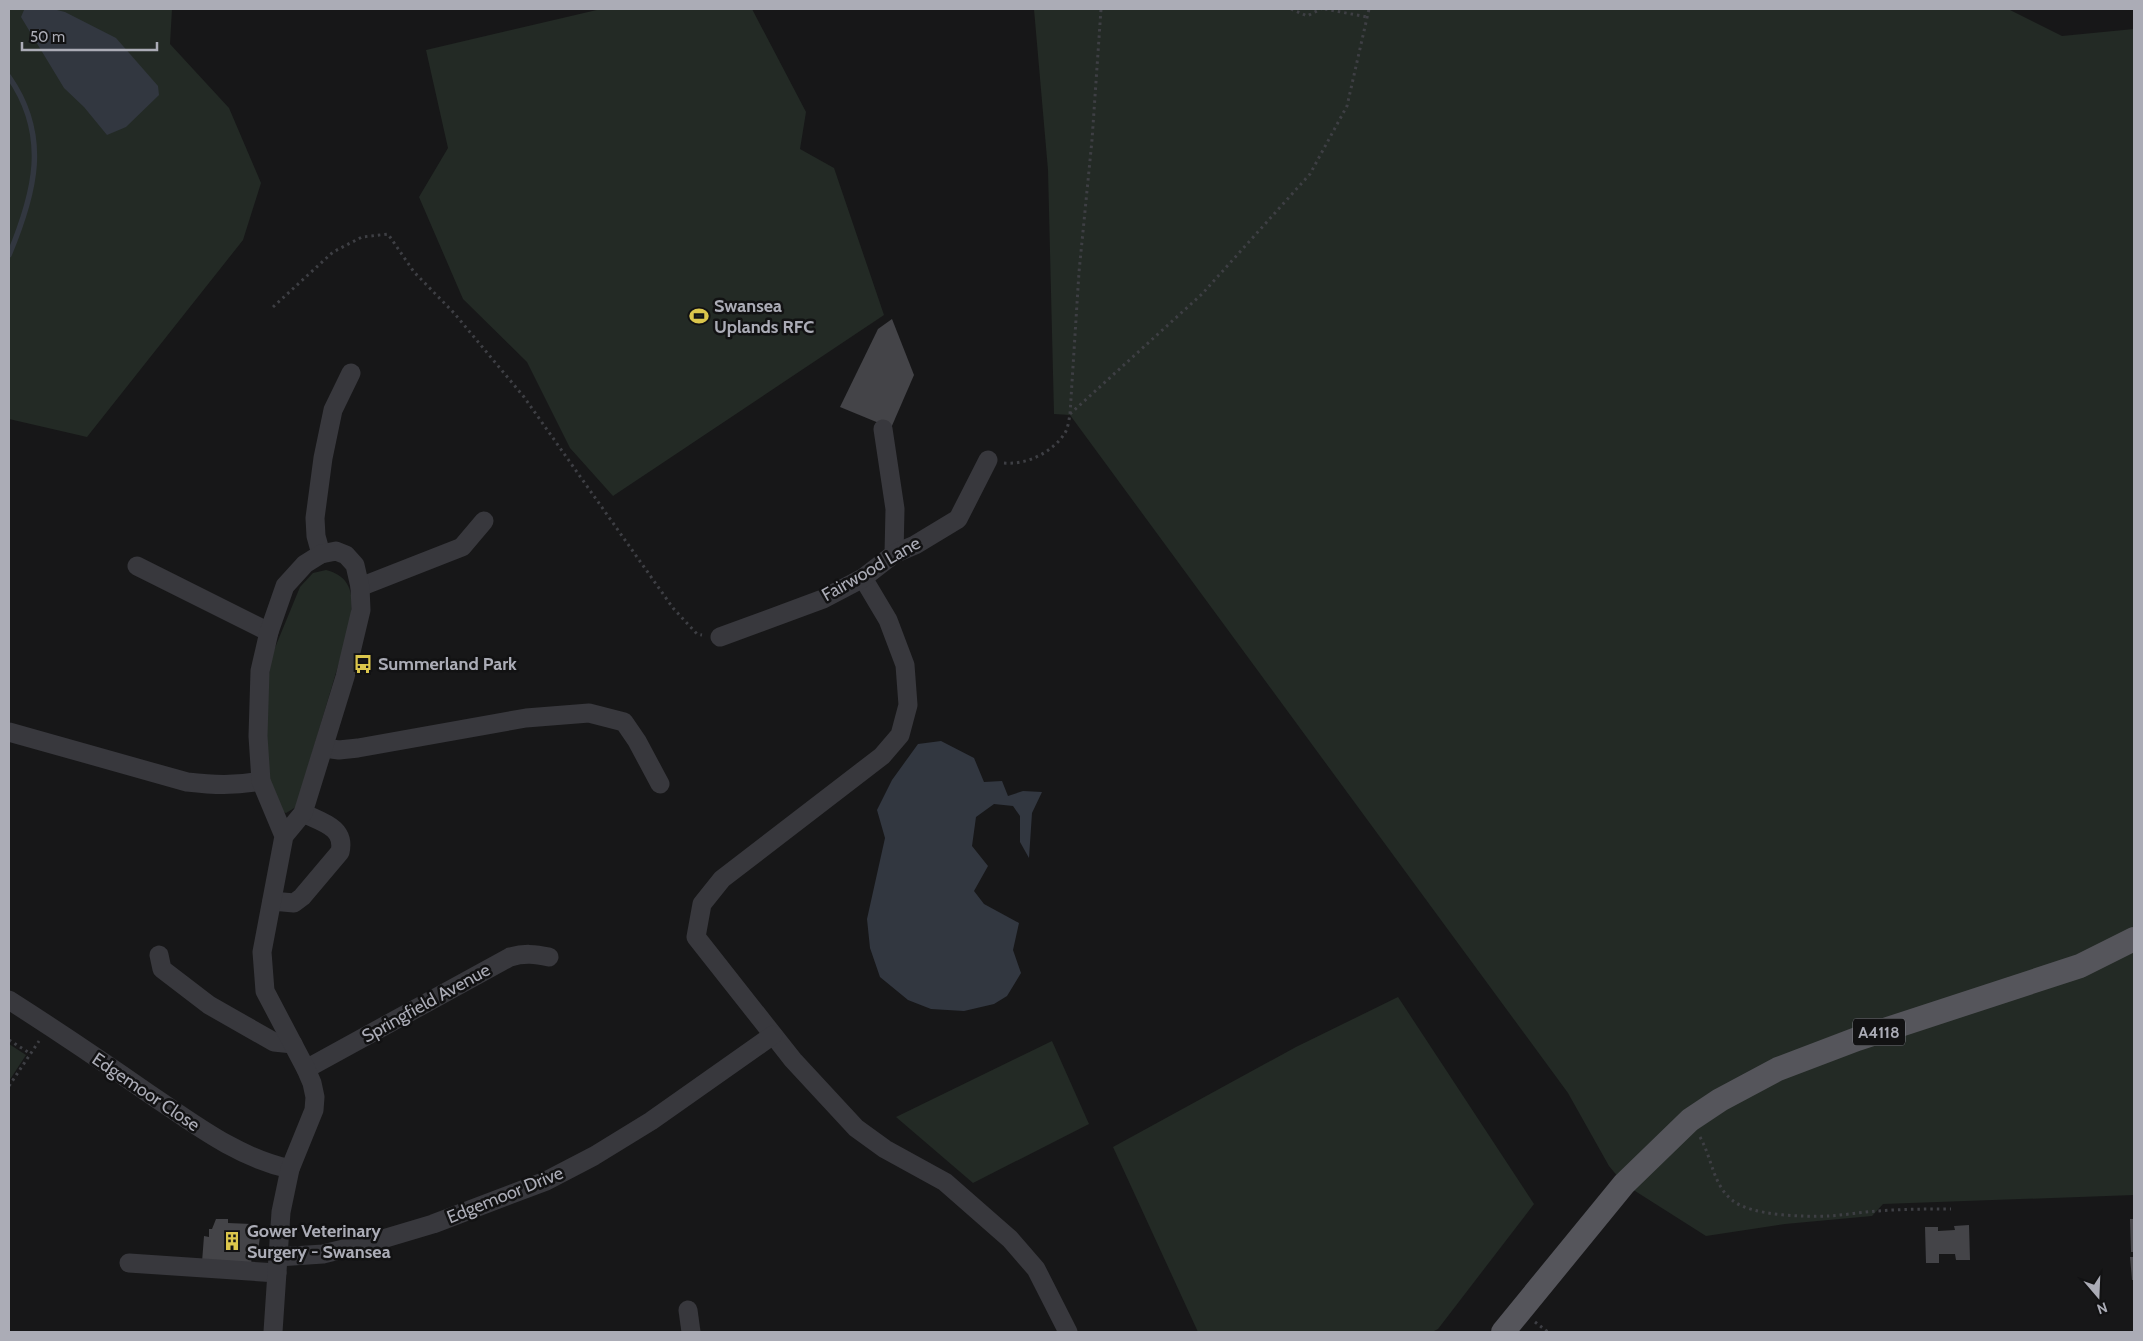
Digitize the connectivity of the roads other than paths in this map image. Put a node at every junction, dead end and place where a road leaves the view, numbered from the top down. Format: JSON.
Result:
{"nodes":[{"id":1,"x":351,"y":373,"type":"dead end"},
{"id":2,"x":883,"y":429,"type":"dead end"},
{"id":3,"x":988,"y":460,"type":"road end"},
{"id":4,"x":484,"y":521,"type":"dead end"},
{"id":5,"x":321,"y":554,"type":"junction"},
{"id":6,"x":894,"y":554,"type":"junction"},
{"id":7,"x":137,"y":566,"type":"dead end"},
{"id":8,"x":863,"y":578,"type":"junction"},
{"id":9,"x":360,"y":587,"type":"junction"},
{"id":10,"x":269,"y":632,"type":"junction"},
{"id":11,"x":720,"y":637,"type":"road end"},
{"id":12,"x":9,"y":732,"type":"edge"},
{"id":13,"x":324,"y":748,"type":"junction"},
{"id":14,"x":261,"y":781,"type":"junction"},
{"id":15,"x":660,"y":784,"type":"dead end"},
{"id":16,"x":303,"y":812,"type":"junction"},
{"id":17,"x":284,"y":836,"type":"junction"},
{"id":18,"x":272,"y":901,"type":"junction"},
{"id":19,"x":2134,"y":940,"type":"edge"},
{"id":20,"x":159,"y":955,"type":"dead end"},
{"id":21,"x":549,"y":958,"type":"dead end"},
{"id":22,"x":9,"y":1000,"type":"edge"},
{"id":23,"x":773,"y":1035,"type":"junction"},
{"id":24,"x":293,"y":1044,"type":"junction"},
{"id":25,"x":306,"y":1068,"type":"junction"},
{"id":26,"x":290,"y":1169,"type":"junction"},
{"id":27,"x":130,"y":1263,"type":"dead end"},
{"id":28,"x":277,"y":1265,"type":"junction"},
{"id":29,"x":688,"y":1310,"type":"dead end"},
{"id":30,"x":273,"y":1332,"type":"edge"},
{"id":31,"x":692,"y":1332,"type":"edge"},
{"id":32,"x":1068,"y":1332,"type":"edge"},
{"id":33,"x":1503,"y":1332,"type":"edge"}],
"edges":[{"from":1,"to":5,"type":"street"},
{"from":2,"to":6,"type":"street"},
{"from":3,"to":6,"type":"street","name":"Fairwood Lane"},
{"from":4,"to":9,"type":"street"},
{"from":5,"to":9,"type":"street"},
{"from":5,"to":10,"type":"street"},
{"from":6,"to":8,"type":"street","name":"Fairwood Lane"},
{"from":7,"to":10,"type":"street"},
{"from":8,"to":11,"type":"street","name":"Fairwood Lane"},
{"from":8,"to":23,"type":"street"},
{"from":9,"to":13,"type":"street"},
{"from":10,"to":14,"type":"street"},
{"from":12,"to":14,"type":"street"},
{"from":13,"to":15,"type":"street"},
{"from":13,"to":16,"type":"street"},
{"from":14,"to":17,"type":"street"},
{"from":16,"to":17,"type":"street"},
{"from":16,"to":18,"type":"street"},
{"from":17,"to":18,"type":"street"},
{"from":18,"to":24,"type":"street"},
{"from":19,"to":33,"type":"main road","number":"A4118"},
{"from":20,"to":24,"type":"street"},
{"from":21,"to":25,"type":"street","name":"Springfield Avenue"},
{"from":22,"to":26,"type":"street","name":"Edgemoor Close"},
{"from":23,"to":28,"type":"street","name":"Edgemoor Drive"},
{"from":23,"to":32,"type":"street"},
{"from":24,"to":25,"type":"street"},
{"from":25,"to":26,"type":"street"},
{"from":26,"to":28,"type":"street"},
{"from":27,"to":28,"type":"street","name":"Edgemoor Drive"},
{"from":28,"to":30,"type":"street"},
{"from":29,"to":31,"type":"street"}]}
